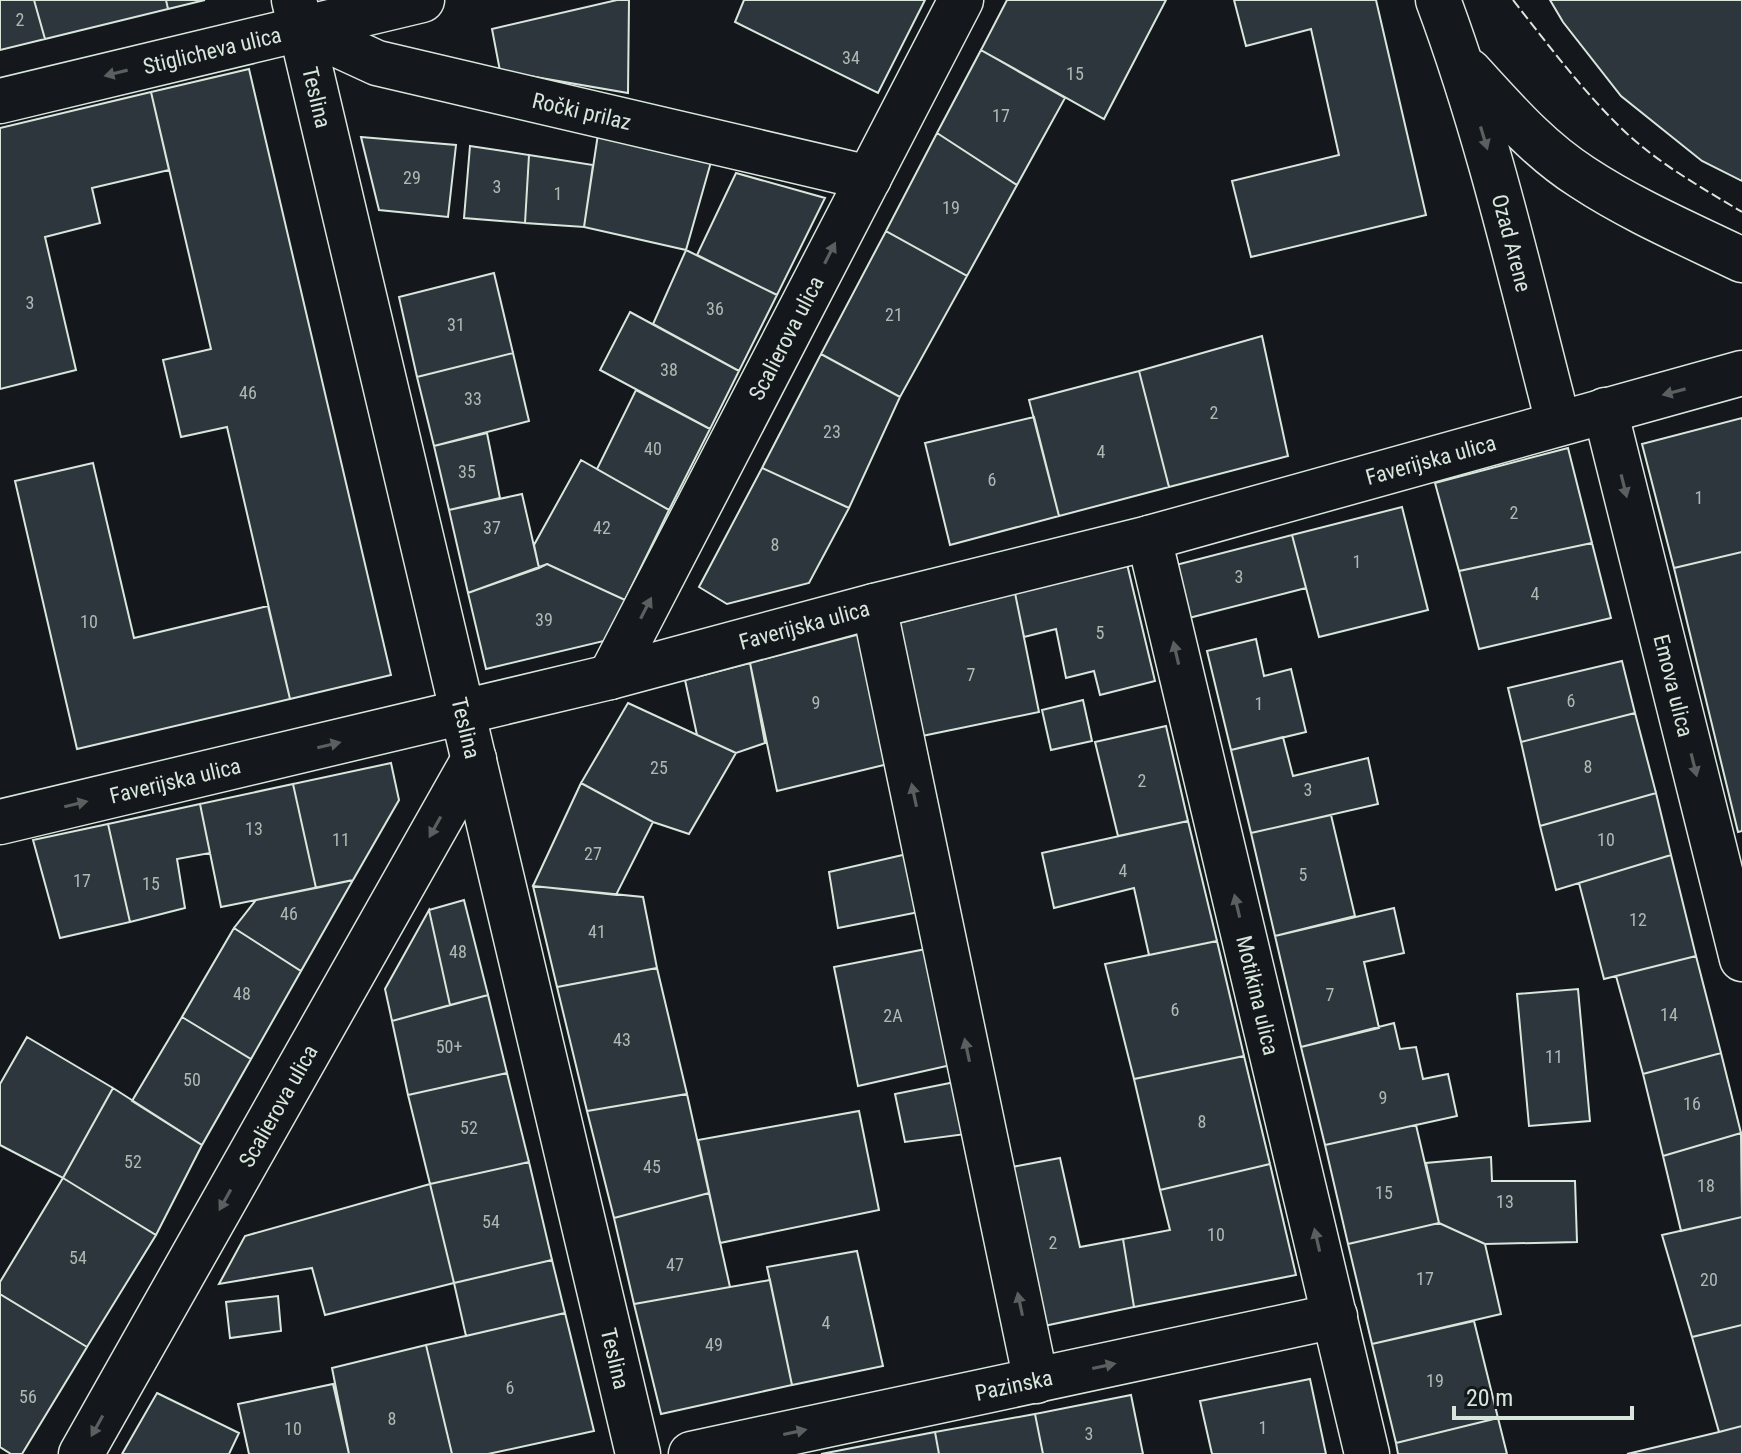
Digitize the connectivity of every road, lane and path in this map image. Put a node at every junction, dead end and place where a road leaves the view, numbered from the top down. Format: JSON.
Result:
{"nodes":[{"id":1,"x":422,"y":0,"type":"edge"},
{"id":2,"x":961,"y":0,"type":"edge"},
{"id":3,"x":1438,"y":0,"type":"edge"},
{"id":4,"x":297,"y":14,"type":"edge"},
{"id":5,"x":1461,"y":64,"type":"junction"},
{"id":6,"x":0,"y":101,"type":"edge"},
{"id":7,"x":869,"y":178,"type":"junction"},
{"id":8,"x":1742,"y":260,"type":"edge"},
{"id":9,"x":1742,"y":373,"type":"edge"},
{"id":10,"x":1605,"y":410,"type":"junction"},
{"id":11,"x":1558,"y":422,"type":"junction"},
{"id":12,"x":1149,"y":538,"type":"junction"},
{"id":13,"x":874,"y":606,"type":"junction"},
{"id":14,"x":610,"y":677,"type":"junction"},
{"id":15,"x":463,"y":714,"type":"junction"},
{"id":16,"x":474,"y":759,"type":"junction"},
{"id":17,"x":0,"y":822,"type":"edge"},
{"id":18,"x":1742,"y":959,"type":"edge"},
{"id":19,"x":1335,"y":1316,"type":"junction"},
{"id":20,"x":1036,"y":1381,"type":"junction"},
{"id":21,"x":81,"y":1454,"type":"edge"},
{"id":22,"x":638,"y":1454,"type":"edge"},
{"id":23,"x":691,"y":1454,"type":"edge"},
{"id":24,"x":1367,"y":1454,"type":"edge"}],
"edges":[{"from":1,"to":4,"type":"street","name":"Stiglicheva ulica"},
{"from":2,"to":7,"type":"street","name":"Scalierova ulica"},
{"from":3,"to":5,"type":"street","name":"Ozad Arene"},
{"from":4,"to":6,"type":"street","name":"Stiglicheva ulica","one_way":true},
{"from":4,"to":7,"type":"street","name":"Ročki prilaz"},
{"from":4,"to":15,"type":"street","name":"Teslina"},
{"from":5,"to":8,"type":"street","name":"Ozad Arene"},
{"from":5,"to":11,"type":"street","name":"Ozad Arene","one_way":true},
{"from":14,"to":7,"type":"street","name":"Scalierova ulica","one_way":true},
{"from":9,"to":10,"type":"street","one_way":true},
{"from":10,"to":11,"type":"street","name":"Faverijska ulica"},
{"from":10,"to":18,"type":"street","name":"Emova ulica","one_way":true},
{"from":11,"to":12,"type":"street","name":"Faverijska ulica"},
{"from":12,"to":13,"type":"street","name":"Faverijska ulica"},
{"from":19,"to":12,"type":"street","name":"Motikina ulica","one_way":true},
{"from":13,"to":14,"type":"street","name":"Faverijska ulica"},
{"from":20,"to":13,"type":"street","one_way":true},
{"from":14,"to":15,"type":"street","name":"Faverijska ulica"},
{"from":15,"to":16,"type":"street","name":"Teslina"},
{"from":17,"to":15,"type":"street","name":"Faverijska ulica","one_way":true},
{"from":16,"to":21,"type":"street","name":"Scalierova ulica","one_way":true},
{"from":16,"to":22,"type":"street","name":"Teslina"},
{"from":20,"to":19,"type":"street","name":"Pazinska","one_way":true},
{"from":19,"to":24,"type":"street","name":"Motikina ulica"},
{"from":23,"to":20,"type":"street","name":"Pazinska","one_way":true}]}
